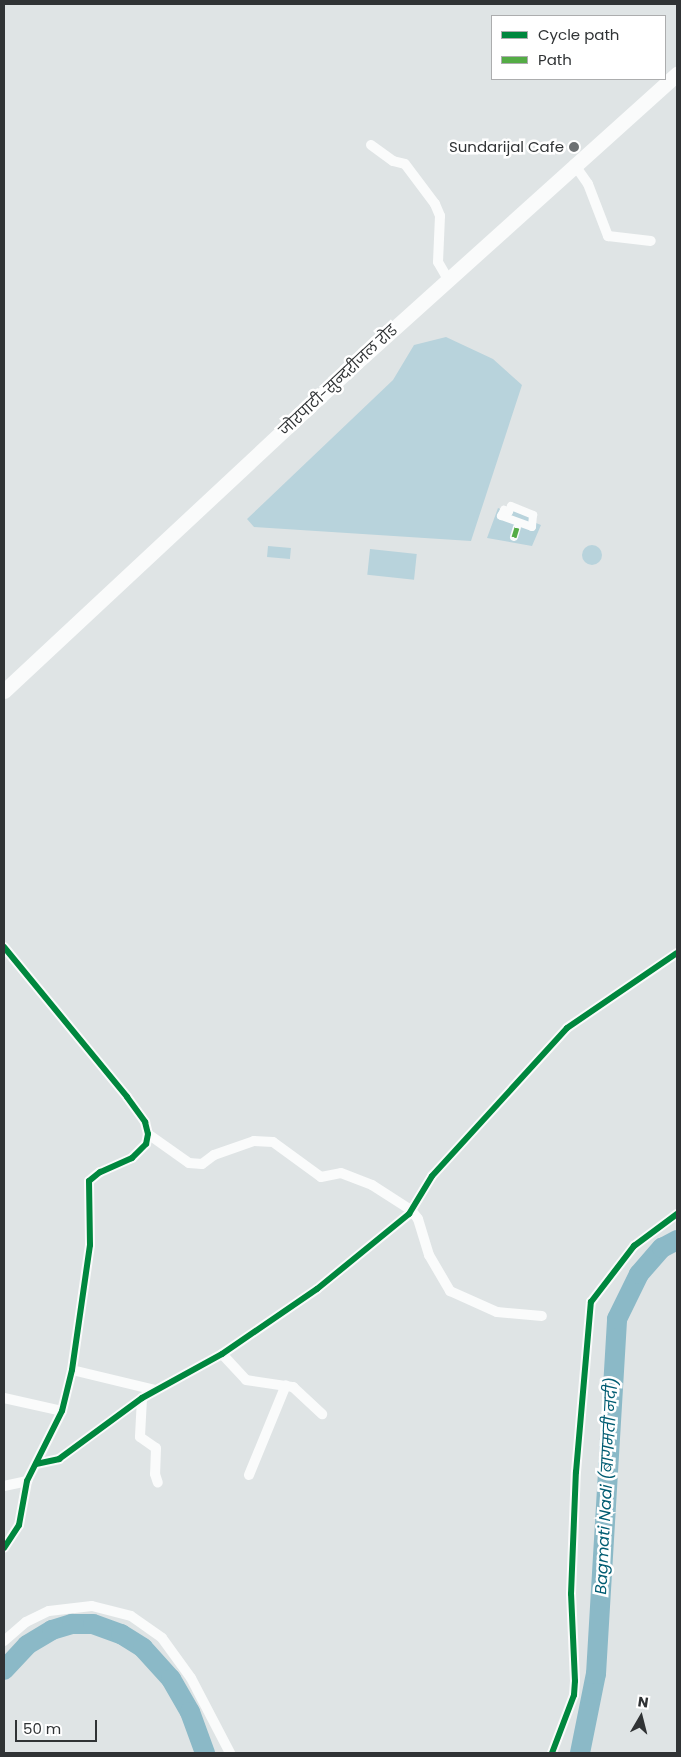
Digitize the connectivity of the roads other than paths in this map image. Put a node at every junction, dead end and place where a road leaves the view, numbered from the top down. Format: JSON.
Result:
{"nodes":[{"id":1,"x":677,"y":74,"type":"edge"},
{"id":2,"x":371,"y":145,"type":"dead end"},
{"id":3,"x":574,"y":164,"type":"junction"},
{"id":4,"x":651,"y":241,"type":"dead end"},
{"id":5,"x":448,"y":279,"type":"junction"},
{"id":6,"x":517,"y":527,"type":"dead end"},
{"id":7,"x":514,"y":537,"type":"dead end"},
{"id":8,"x":4,"y":691,"type":"edge"},
{"id":9,"x":4,"y":947,"type":"edge"},
{"id":10,"x":677,"y":953,"type":"edge"},
{"id":11,"x":148,"y":1134,"type":"junction"},
{"id":12,"x":411,"y":1210,"type":"junction"},
{"id":13,"x":677,"y":1214,"type":"edge"},
{"id":14,"x":542,"y":1316,"type":"dead end"},
{"id":15,"x":222,"y":1354,"type":"junction"},
{"id":16,"x":72,"y":1370,"type":"junction"},
{"id":17,"x":286,"y":1385,"type":"junction"},
{"id":18,"x":155,"y":1390,"type":"junction"},
{"id":19,"x":4,"y":1398,"type":"edge"},
{"id":20,"x":142,"y":1398,"type":"junction"},
{"id":21,"x":62,"y":1411,"type":"junction"},
{"id":22,"x":322,"y":1414,"type":"dead end"},
{"id":23,"x":36,"y":1464,"type":"junction"},
{"id":24,"x":249,"y":1476,"type":"dead end"},
{"id":25,"x":27,"y":1481,"type":"junction"},
{"id":26,"x":158,"y":1483,"type":"dead end"},
{"id":27,"x":4,"y":1486,"type":"edge"},
{"id":28,"x":4,"y":1548,"type":"edge"},
{"id":29,"x":4,"y":1641,"type":"edge"},
{"id":30,"x":230,"y":1753,"type":"edge"},
{"id":31,"x":552,"y":1753,"type":"edge"}],
"edges":[{"from":1,"to":3,"type":"main road","name":"जोरपाटी-सुन्दरीजल रोड"},
{"from":2,"to":5,"type":"street"},
{"from":3,"to":4,"type":"street"},
{"from":3,"to":5,"type":"main road","name":"जोरपाटी-सुन्दरीजल रोड"},
{"from":5,"to":8,"type":"main road","name":"जोरपाटी-सुन्दरीजल रोड"},
{"from":6,"to":7,"type":"street"},
{"from":9,"to":11,"type":"street"},
{"from":10,"to":12,"type":"street"},
{"from":11,"to":12,"type":"street"},
{"from":11,"to":16,"type":"street"},
{"from":12,"to":14,"type":"street"},
{"from":12,"to":15,"type":"street"},
{"from":13,"to":31,"type":"street"},
{"from":15,"to":17,"type":"street"},
{"from":15,"to":18,"type":"street"},
{"from":16,"to":18,"type":"street"},
{"from":16,"to":21,"type":"street"},
{"from":17,"to":22,"type":"street"},
{"from":17,"to":24,"type":"street"},
{"from":18,"to":20,"type":"street"},
{"from":19,"to":21,"type":"street"},
{"from":20,"to":23,"type":"street"},
{"from":20,"to":26,"type":"street"},
{"from":21,"to":23,"type":"street"},
{"from":23,"to":25,"type":"street"},
{"from":25,"to":27,"type":"street"},
{"from":25,"to":28,"type":"street"},
{"from":29,"to":30,"type":"street"}]}
